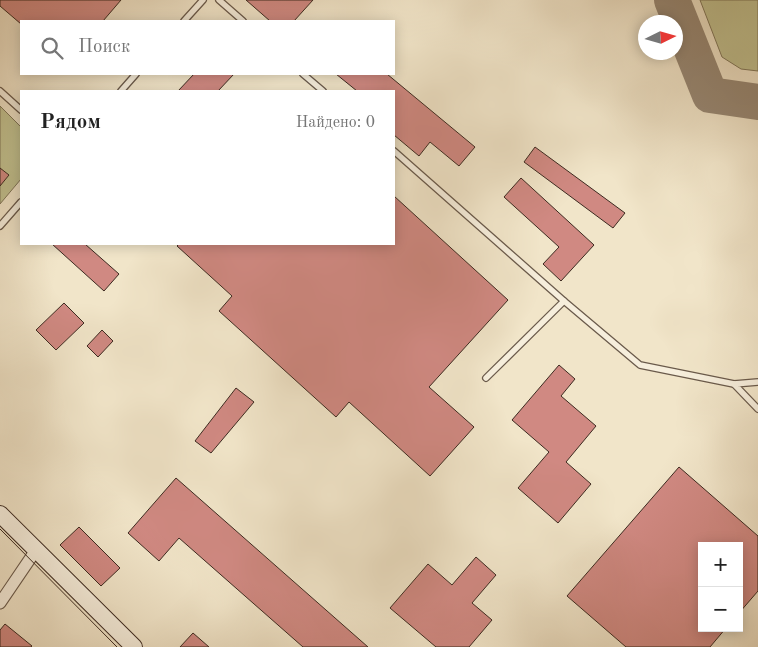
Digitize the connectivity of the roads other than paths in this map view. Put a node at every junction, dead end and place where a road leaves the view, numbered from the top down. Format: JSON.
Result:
{"nodes":[{"id":1,"x":203,"y":0,"type":"edge"},
{"id":2,"x":218,"y":0,"type":"edge"},
{"id":3,"x":185,"y":20,"type":"edge"},
{"id":4,"x":242,"y":20,"type":"edge"},
{"id":5,"x":135,"y":75,"type":"edge"},
{"id":6,"x":304,"y":75,"type":"edge"},
{"id":7,"x":122,"y":90,"type":"edge"},
{"id":8,"x":322,"y":90,"type":"edge"},
{"id":9,"x":0,"y":91,"type":"edge"},
{"id":10,"x":20,"y":109,"type":"edge"},
{"id":11,"x":395,"y":152,"type":"edge"},
{"id":12,"x":20,"y":203,"type":"edge"},
{"id":13,"x":0,"y":226,"type":"edge"},
{"id":14,"x":564,"y":301,"type":"junction"},
{"id":15,"x":486,"y":378,"type":"dead end"},
{"id":16,"x":758,"y":382,"type":"edge"},
{"id":17,"x":734,"y":384,"type":"junction"},
{"id":18,"x":758,"y":409,"type":"edge"},
{"id":19,"x":0,"y":514,"type":"edge"},
{"id":20,"x":36,"y":550,"type":"junction"},
{"id":21,"x":0,"y":603,"type":"edge"},
{"id":22,"x":134,"y":647,"type":"edge"}],
"edges":[{"from":1,"to":3,"type":"lane"},
{"from":2,"to":4,"type":"lane"},
{"from":5,"to":7,"type":"lane"},
{"from":6,"to":8,"type":"lane"},
{"from":9,"to":10,"type":"lane"},
{"from":11,"to":14,"type":"lane"},
{"from":12,"to":13,"type":"lane"},
{"from":14,"to":15,"type":"lane"},
{"from":14,"to":17,"type":"lane"},
{"from":16,"to":17,"type":"lane"},
{"from":17,"to":18,"type":"lane"},
{"from":19,"to":20,"type":"main road"},
{"from":20,"to":21,"type":"street"},
{"from":20,"to":22,"type":"main road"}]}
